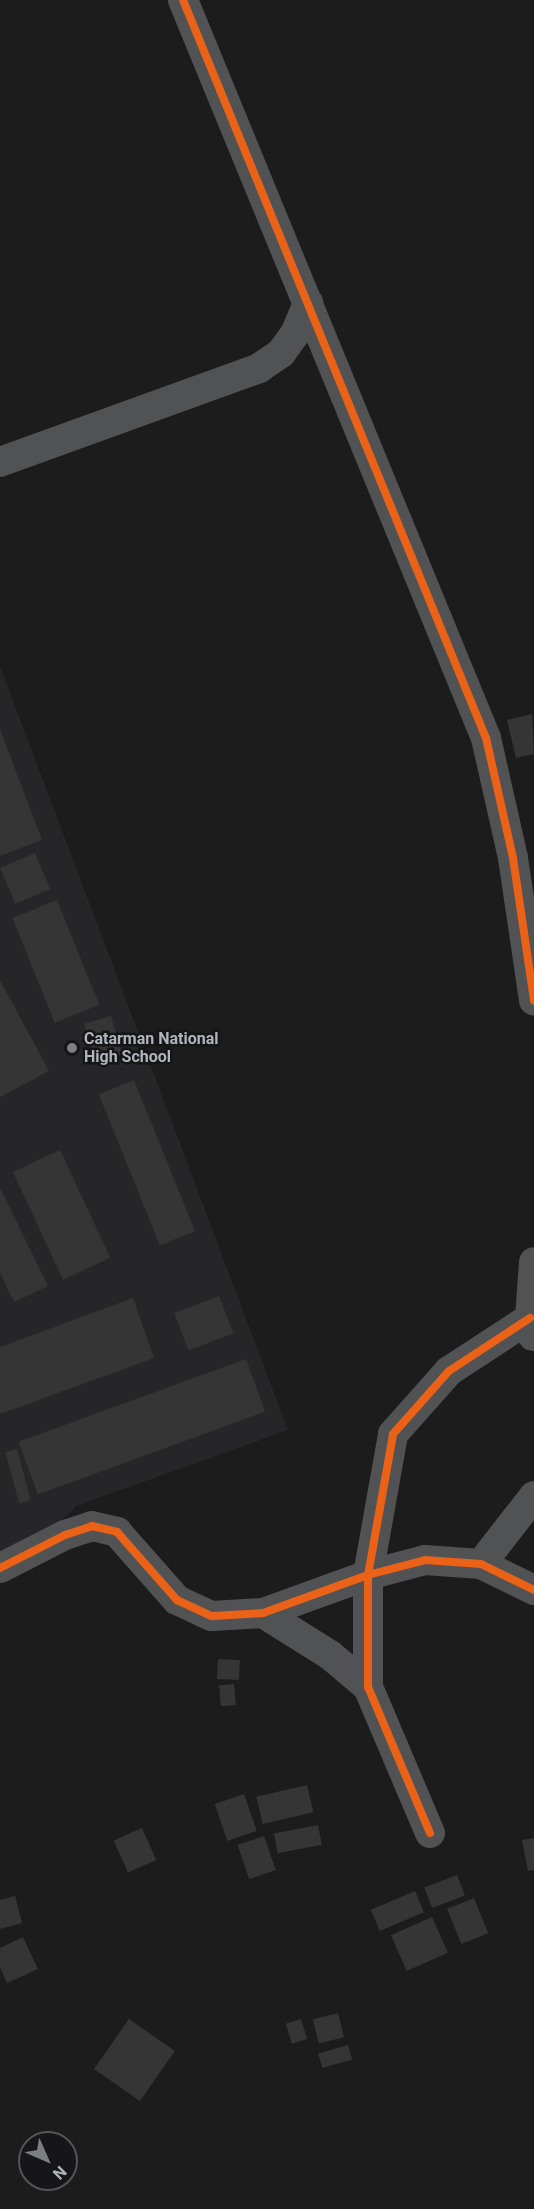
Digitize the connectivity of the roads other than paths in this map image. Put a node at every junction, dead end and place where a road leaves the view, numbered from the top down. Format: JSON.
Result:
{"nodes":[{"id":1,"x":183,"y":0,"type":"edge"},
{"id":2,"x":308,"y":303,"type":"junction"},
{"id":3,"x":0,"y":462,"type":"edge"},
{"id":4,"x":534,"y":1000,"type":"edge"},
{"id":5,"x":534,"y":1262,"type":"edge"},
{"id":6,"x":532,"y":1328,"type":"edge"},
{"id":7,"x":534,"y":1496,"type":"edge"},
{"id":8,"x":481,"y":1564,"type":"junction"},
{"id":9,"x":0,"y":1568,"type":"edge"},
{"id":10,"x":368,"y":1575,"type":"junction"},
{"id":11,"x":534,"y":1590,"type":"edge"},
{"id":12,"x":263,"y":1613,"type":"junction"},
{"id":13,"x":368,"y":1687,"type":"junction"},
{"id":14,"x":430,"y":1833,"type":"dead end"}],
"edges":[{"from":1,"to":2,"type":"street"},
{"from":2,"to":3,"type":"street"},
{"from":2,"to":4,"type":"street"},
{"from":5,"to":6,"type":"street"},
{"from":6,"to":10,"type":"street"},
{"from":7,"to":8,"type":"street"},
{"from":8,"to":10,"type":"street"},
{"from":8,"to":11,"type":"street"},
{"from":9,"to":12,"type":"street"},
{"from":10,"to":12,"type":"street"},
{"from":10,"to":13,"type":"street"},
{"from":12,"to":13,"type":"street"},
{"from":13,"to":14,"type":"street"}]}
